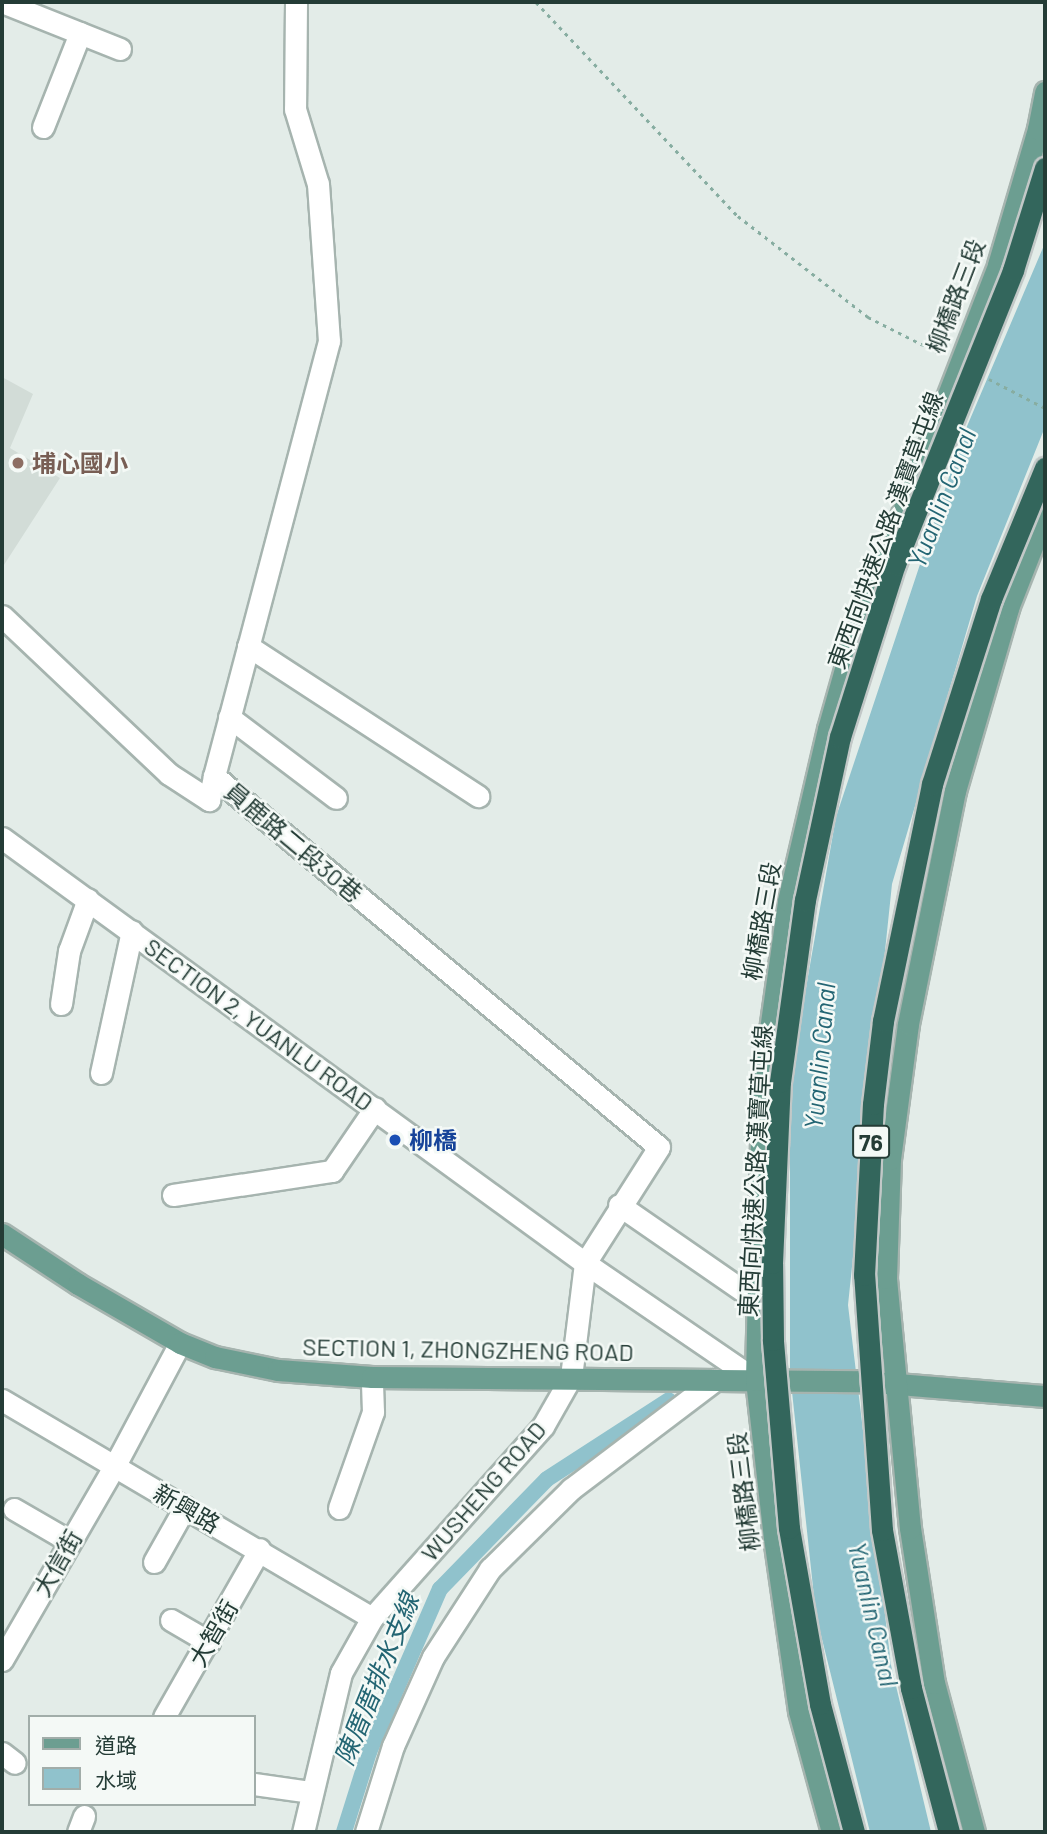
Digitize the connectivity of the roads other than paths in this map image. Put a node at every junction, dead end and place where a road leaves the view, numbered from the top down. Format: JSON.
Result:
{"nodes":[{"id":1,"x":2,"y":2,"type":"edge"},
{"id":2,"x":296,"y":2,"type":"edge"},
{"id":3,"x":80,"y":33,"type":"junction"},
{"id":4,"x":120,"y":49,"type":"dead end"},
{"id":5,"x":1045,"y":92,"type":"edge"},
{"id":6,"x":43,"y":127,"type":"dead end"},
{"id":7,"x":1045,"y":168,"type":"edge"},
{"id":8,"x":1045,"y":468,"type":"edge"},
{"id":9,"x":1045,"y":514,"type":"edge"},
{"id":10,"x":2,"y":616,"type":"edge"},
{"id":11,"x":248,"y":646,"type":"junction"},
{"id":12,"x":229,"y":717,"type":"junction"},
{"id":13,"x":214,"y":776,"type":"junction"},
{"id":14,"x":478,"y":796,"type":"dead end"},
{"id":15,"x":337,"y":798,"type":"dead end"},
{"id":16,"x":2,"y":838,"type":"edge"},
{"id":17,"x":88,"y":899,"type":"junction"},
{"id":18,"x":132,"y":931,"type":"junction"},
{"id":19,"x":61,"y":1004,"type":"dead end"},
{"id":20,"x":102,"y":1073,"type":"dead end"},
{"id":21,"x":375,"y":1108,"type":"junction"},
{"id":22,"x":173,"y":1195,"type":"dead end"},
{"id":23,"x":619,"y":1206,"type":"junction"},
{"id":24,"x":2,"y":1234,"type":"edge"},
{"id":25,"x":585,"y":1263,"type":"junction"},
{"id":26,"x":743,"y":1292,"type":"dead end"},
{"id":27,"x":180,"y":1343,"type":"junction"},
{"id":28,"x":372,"y":1377,"type":"junction"},
{"id":29,"x":571,"y":1377,"type":"junction"},
{"id":30,"x":715,"y":1380,"type":"junction"},
{"id":31,"x":757,"y":1380,"type":"junction"},
{"id":32,"x":896,"y":1383,"type":"junction"},
{"id":33,"x":1045,"y":1396,"type":"edge"},
{"id":34,"x":2,"y":1400,"type":"edge"},
{"id":35,"x":114,"y":1467,"type":"junction"},
{"id":36,"x":185,"y":1507,"type":"junction"},
{"id":37,"x":338,"y":1508,"type":"dead end"},
{"id":38,"x":14,"y":1509,"type":"dead end"},
{"id":39,"x":69,"y":1541,"type":"junction"},
{"id":40,"x":260,"y":1549,"type":"junction"},
{"id":41,"x":155,"y":1562,"type":"dead end"},
{"id":42,"x":372,"y":1618,"type":"junction"},
{"id":43,"x":171,"y":1620,"type":"dead end"},
{"id":44,"x":209,"y":1642,"type":"junction"},
{"id":45,"x":2,"y":1660,"type":"edge"},
{"id":46,"x":165,"y":1715,"type":"edge"},
{"id":47,"x":256,"y":1784,"type":"edge"},
{"id":48,"x":311,"y":1792,"type":"junction"},
{"id":49,"x":303,"y":1832,"type":"edge"},
{"id":50,"x":366,"y":1832,"type":"edge"},
{"id":51,"x":832,"y":1832,"type":"edge"},
{"id":52,"x":854,"y":1832,"type":"edge"},
{"id":53,"x":949,"y":1832,"type":"edge"},
{"id":54,"x":974,"y":1832,"type":"edge"}],
"edges":[{"from":1,"to":3,"type":"street"},
{"from":2,"to":11,"type":"street","name":"員鹿路二段30巷"},
{"from":3,"to":4,"type":"street"},
{"from":3,"to":6,"type":"street"},
{"from":5,"to":31,"type":"main road","name":"柳橋路三段"},
{"from":7,"to":52,"type":"highway","name":"東西向快速公路 漢寶草屯線","bridge":true},
{"from":8,"to":53,"type":"highway","number":"76","bridge":true},
{"from":9,"to":32,"type":"main road"},
{"from":10,"to":13,"type":"street"},
{"from":11,"to":12,"type":"street","name":"員鹿路二段30巷"},
{"from":11,"to":14,"type":"street"},
{"from":12,"to":13,"type":"street","name":"員鹿路二段30巷"},
{"from":12,"to":15,"type":"street"},
{"from":13,"to":23,"type":"street","name":"員鹿路二段30巷"},
{"from":16,"to":17,"type":"street","name":"SECTION 2, YUANLU ROAD"},
{"from":17,"to":18,"type":"street","name":"SECTION 2, YUANLU ROAD"},
{"from":17,"to":19,"type":"street"},
{"from":18,"to":20,"type":"street"},
{"from":18,"to":21,"type":"street","name":"SECTION 2, YUANLU ROAD"},
{"from":21,"to":22,"type":"street"},
{"from":21,"to":25,"type":"street","name":"SECTION 2, YUANLU ROAD"},
{"from":23,"to":25,"type":"street","name":"員鹿路二段30巷"},
{"from":23,"to":26,"type":"street"},
{"from":24,"to":27,"type":"main road","name":"SECTION 1, ZHONGZHENG ROAD"},
{"from":25,"to":29,"type":"street","name":"員鹿路二段30巷"},
{"from":25,"to":31,"type":"street","name":"SECTION 2, YUANLU ROAD"},
{"from":27,"to":28,"type":"main road","name":"SECTION 1, ZHONGZHENG ROAD"},
{"from":27,"to":35,"type":"street","name":"大信街"},
{"from":28,"to":29,"type":"main road","name":"SECTION 1, ZHONGZHENG ROAD"},
{"from":28,"to":37,"type":"street"},
{"from":29,"to":30,"type":"main road","name":"SECTION 1, ZHONGZHENG ROAD"},
{"from":29,"to":42,"type":"street","name":"WUSHENG ROAD"},
{"from":30,"to":31,"type":"main road","name":"SECTION 1, ZHONGZHENG ROAD"},
{"from":30,"to":50,"type":"street"},
{"from":31,"to":32,"type":"main road","name":"SECTION 1, ZHONGZHENG ROAD"},
{"from":31,"to":51,"type":"main road","name":"柳橋路三段"},
{"from":32,"to":33,"type":"main road","name":"SECTION 1, ZHONGZHENG ROAD"},
{"from":32,"to":54,"type":"main road"},
{"from":34,"to":35,"type":"street","name":"新興路"},
{"from":35,"to":36,"type":"street","name":"新興路"},
{"from":35,"to":39,"type":"street","name":"大信街"},
{"from":36,"to":40,"type":"street","name":"新興路"},
{"from":36,"to":41,"type":"street"},
{"from":38,"to":39,"type":"street"},
{"from":39,"to":45,"type":"street","name":"大信街"},
{"from":40,"to":42,"type":"street","name":"新興路"},
{"from":40,"to":44,"type":"street","name":"大智街"},
{"from":42,"to":48,"type":"street","name":"WUSHENG ROAD"},
{"from":43,"to":44,"type":"street"},
{"from":44,"to":46,"type":"street","name":"大智街"},
{"from":47,"to":48,"type":"street"},
{"from":48,"to":49,"type":"street","name":"WUSHENG ROAD"}]}
